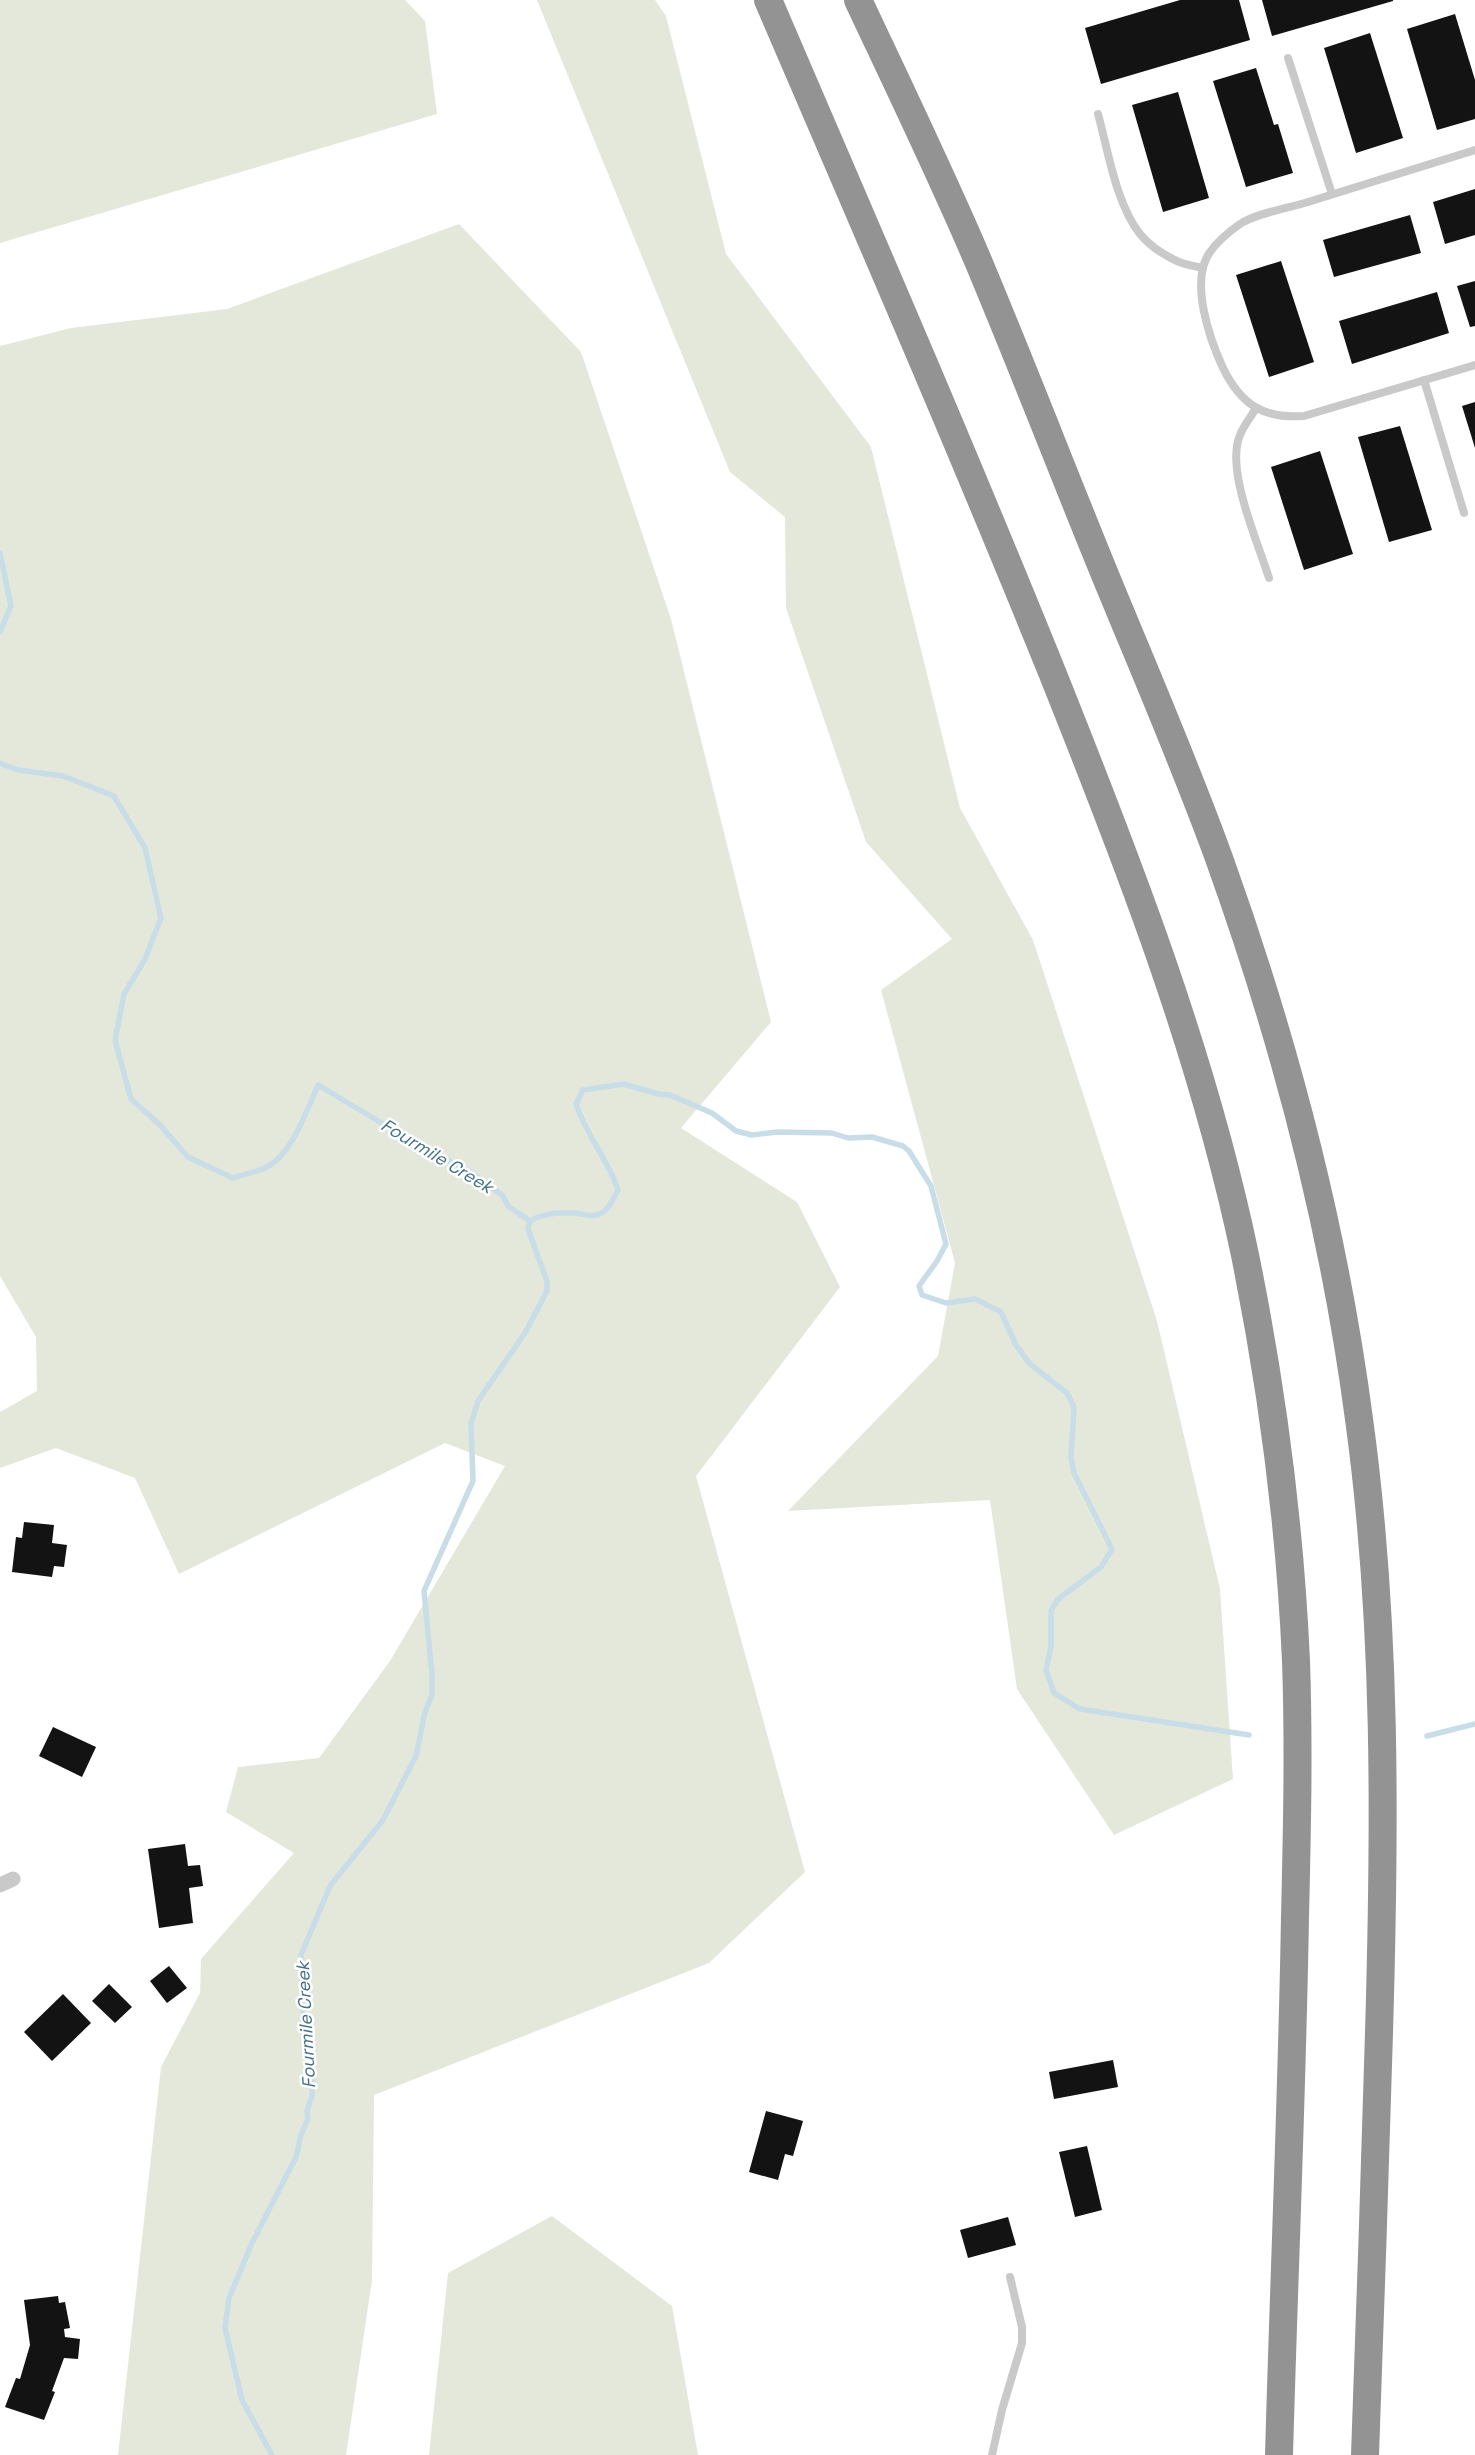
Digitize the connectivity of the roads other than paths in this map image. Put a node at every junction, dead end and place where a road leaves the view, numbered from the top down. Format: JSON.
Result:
{"nodes":[{"id":1,"x":768,"y":0,"type":"edge"},
{"id":2,"x":858,"y":0,"type":"edge"},
{"id":3,"x":1288,"y":58,"type":"dead end"},
{"id":4,"x":1098,"y":114,"type":"dead end"},
{"id":5,"x":1475,"y":150,"type":"edge"},
{"id":6,"x":1332,"y":194,"type":"junction"},
{"id":7,"x":1203,"y":268,"type":"junction"},
{"id":8,"x":1475,"y":365,"type":"edge"},
{"id":9,"x":1424,"y":380,"type":"junction"},
{"id":10,"x":1256,"y":408,"type":"junction"},
{"id":11,"x":1464,"y":513,"type":"dead end"},
{"id":12,"x":1269,"y":578,"type":"dead end"},
{"id":13,"x":1010,"y":2277,"type":"dead end"},
{"id":14,"x":992,"y":2455,"type":"edge"},
{"id":15,"x":1278,"y":2455,"type":"edge"},
{"id":16,"x":1365,"y":2455,"type":"edge"}],
"edges":[{"from":1,"to":15,"type":"highway"},
{"from":2,"to":16,"type":"highway"},
{"from":3,"to":6,"type":"lane"},
{"from":4,"to":7,"type":"lane"},
{"from":5,"to":6,"type":"lane"},
{"from":6,"to":7,"type":"lane"},
{"from":7,"to":10,"type":"lane"},
{"from":8,"to":9,"type":"lane"},
{"from":9,"to":10,"type":"lane"},
{"from":9,"to":11,"type":"lane"},
{"from":10,"to":12,"type":"lane"},
{"from":13,"to":14,"type":"lane"}]}
